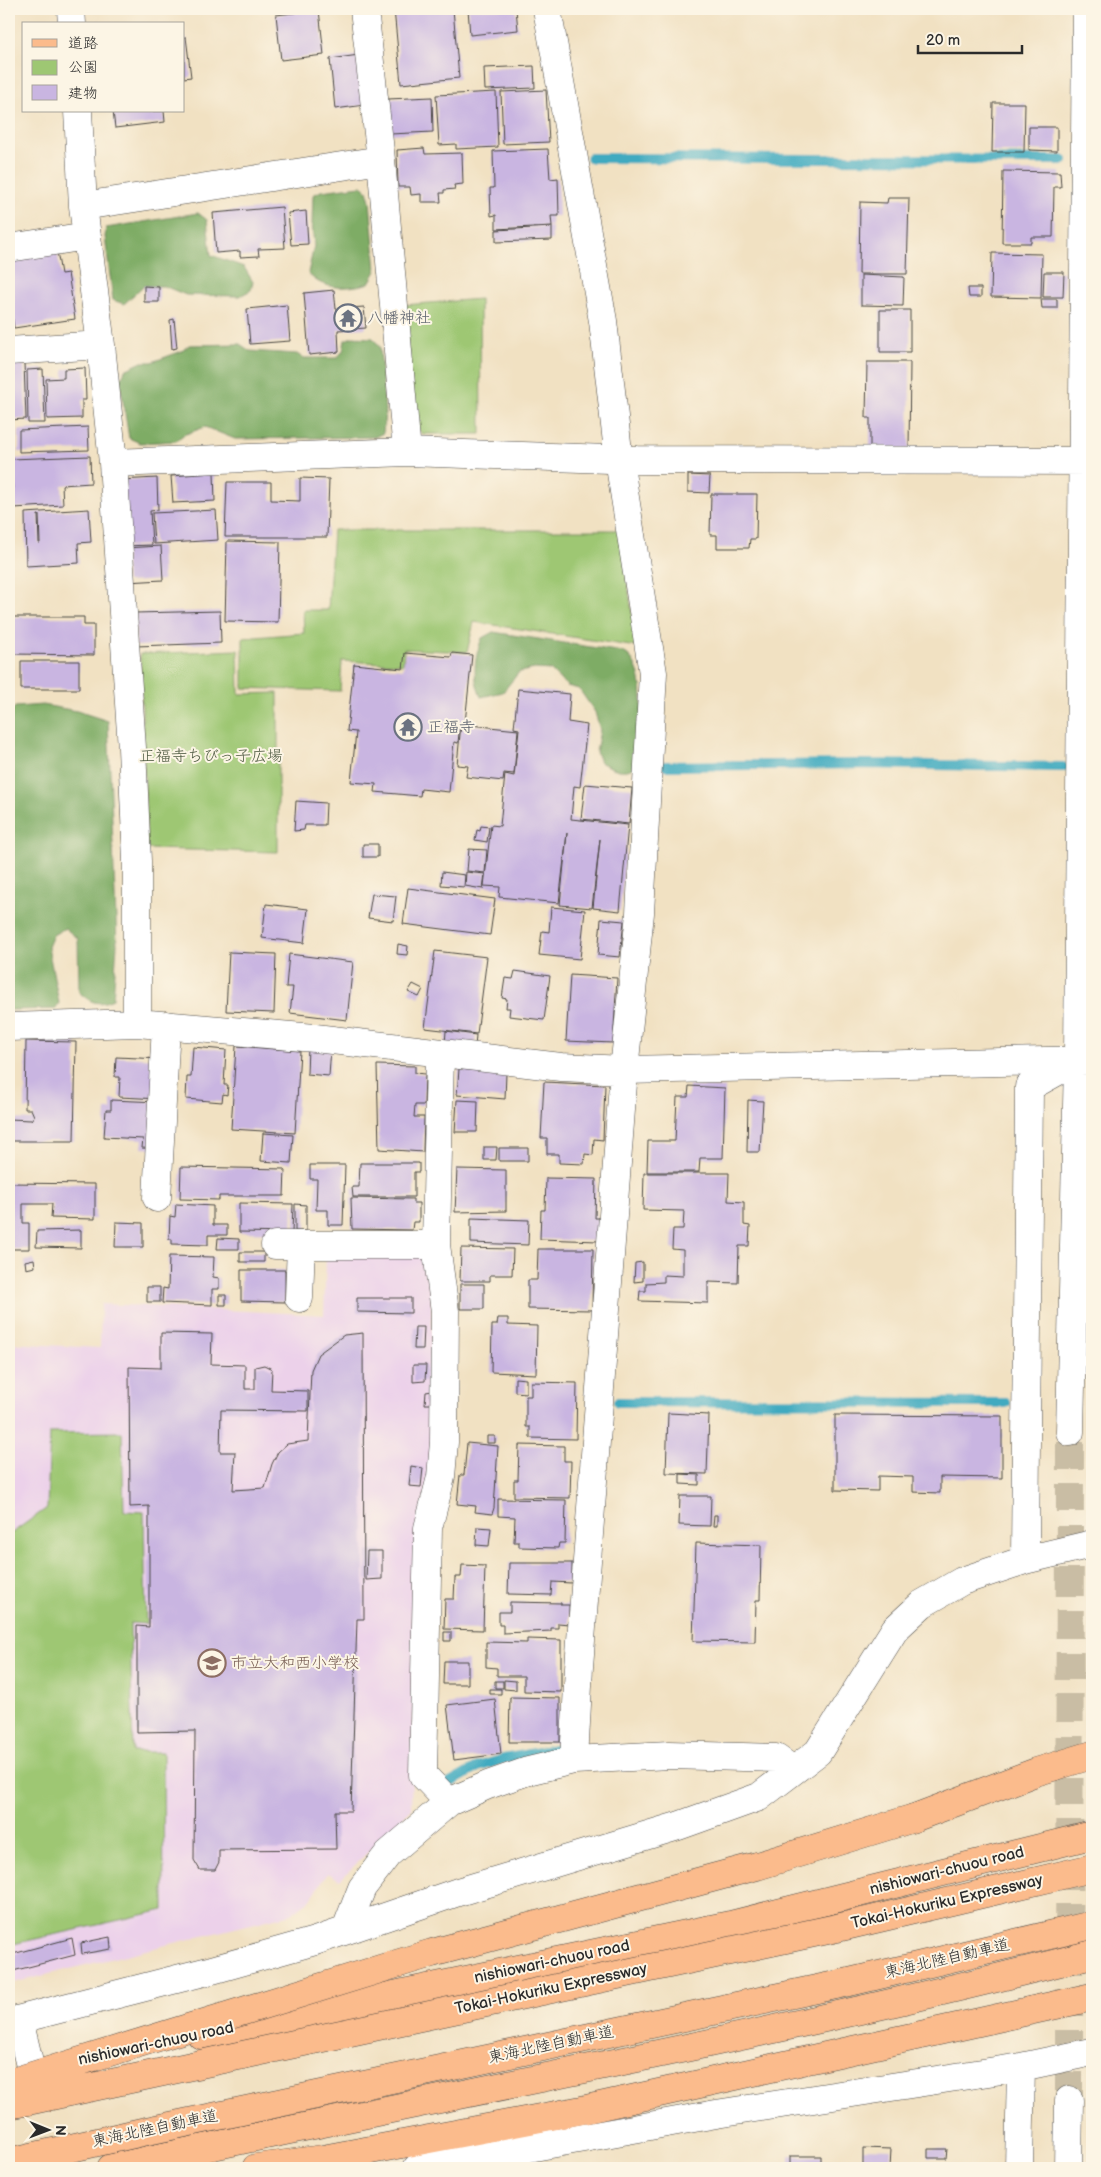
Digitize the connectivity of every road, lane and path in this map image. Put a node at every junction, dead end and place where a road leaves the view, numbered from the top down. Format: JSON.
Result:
{"nodes":[{"id":1,"x":71,"y":9,"type":"edge"},
{"id":2,"x":364,"y":9,"type":"edge"},
{"id":3,"x":548,"y":9,"type":"edge"},
{"id":4,"x":1086,"y":9,"type":"edge"},
{"id":5,"x":72,"y":22,"type":"edge"},
{"id":6,"x":78,"y":112,"type":"edge"},
{"id":7,"x":380,"y":160,"type":"junction"},
{"id":8,"x":83,"y":206,"type":"junction"},
{"id":9,"x":87,"y":236,"type":"junction"},
{"id":10,"x":9,"y":248,"type":"edge"},
{"id":11,"x":101,"y":345,"type":"junction"},
{"id":12,"x":9,"y":351,"type":"edge"},
{"id":13,"x":407,"y":452,"type":"junction"},
{"id":14,"x":619,"y":460,"type":"junction"},
{"id":15,"x":1088,"y":461,"type":"edge"},
{"id":16,"x":113,"y":463,"type":"junction"},
{"id":17,"x":138,"y":1023,"type":"junction"},
{"id":18,"x":166,"y":1025,"type":"junction"},
{"id":19,"x":9,"y":1027,"type":"edge"},
{"id":20,"x":440,"y":1053,"type":"junction"},
{"id":21,"x":1087,"y":1064,"type":"edge"},
{"id":22,"x":624,"y":1070,"type":"junction"},
{"id":23,"x":157,"y":1198,"type":"dead end"},
{"id":24,"x":436,"y":1245,"type":"junction"},
{"id":25,"x":299,"y":1298,"type":"dead end"},
{"id":26,"x":1070,"y":1432,"type":"tunnel mouth"},
{"id":27,"x":1092,"y":1544,"type":"edge"},
{"id":28,"x":1025,"y":1560,"type":"junction"},
{"id":29,"x":1092,"y":1755,"type":"edge"},
{"id":30,"x":574,"y":1760,"type":"junction"},
{"id":31,"x":793,"y":1770,"type":"junction"},
{"id":32,"x":449,"y":1802,"type":"junction"},
{"id":33,"x":1092,"y":1834,"type":"edge"},
{"id":34,"x":1092,"y":1868,"type":"edge"},
{"id":35,"x":1092,"y":1925,"type":"edge"},
{"id":36,"x":346,"y":1929,"type":"junction"},
{"id":37,"x":1092,"y":1954,"type":"edge"},
{"id":38,"x":1092,"y":1997,"type":"edge"},
{"id":39,"x":14,"y":2021,"type":"edge"},
{"id":40,"x":1092,"y":2052,"type":"edge"},
{"id":41,"x":1022,"y":2067,"type":"junction"},
{"id":42,"x":16,"y":2076,"type":"edge"},
{"id":43,"x":1068,"y":2100,"type":"tunnel mouth"},
{"id":44,"x":9,"y":2105,"type":"edge"},
{"id":45,"x":533,"y":2157,"type":"edge"},
{"id":46,"x":9,"y":2162,"type":"edge"},
{"id":47,"x":148,"y":2164,"type":"edge"},
{"id":48,"x":110,"y":2168,"type":"edge"},
{"id":49,"x":256,"y":2168,"type":"edge"},
{"id":50,"x":417,"y":2168,"type":"edge"},
{"id":51,"x":1019,"y":2168,"type":"edge"},
{"id":52,"x":1068,"y":2168,"type":"edge"}],
"edges":[{"from":1,"to":5,"type":"street"},
{"from":2,"to":7,"type":"street"},
{"from":3,"to":14,"type":"street"},
{"from":4,"to":15,"type":"street"},
{"from":6,"to":8,"type":"street"},
{"from":7,"to":8,"type":"street"},
{"from":7,"to":13,"type":"street"},
{"from":8,"to":9,"type":"street"},
{"from":9,"to":10,"type":"street"},
{"from":9,"to":11,"type":"street"},
{"from":11,"to":12,"type":"street"},
{"from":11,"to":16,"type":"street"},
{"from":13,"to":14,"type":"street"},
{"from":13,"to":16,"type":"street"},
{"from":14,"to":15,"type":"street"},
{"from":14,"to":22,"type":"street"},
{"from":15,"to":21,"type":"street"},
{"from":16,"to":17,"type":"street"},
{"from":17,"to":18,"type":"street"},
{"from":17,"to":19,"type":"street"},
{"from":18,"to":20,"type":"street"},
{"from":18,"to":23,"type":"street"},
{"from":20,"to":22,"type":"street"},
{"from":20,"to":24,"type":"street"},
{"from":21,"to":22,"type":"street"},
{"from":21,"to":26,"type":"street"},
{"from":21,"to":28,"type":"street"},
{"from":22,"to":30,"type":"street"},
{"from":24,"to":25,"type":"street"},
{"from":24,"to":32,"type":"street"},
{"from":27,"to":28,"type":"street"},
{"from":28,"to":31,"type":"street"},
{"from":29,"to":42,"type":"main road","bridge":true},
{"from":30,"to":31,"type":"street"},
{"from":30,"to":32,"type":"street"},
{"from":31,"to":36,"type":"street"},
{"from":32,"to":36,"type":"street"},
{"from":33,"to":42,"type":"main road","name":"nishiowari-chuou road"},
{"from":34,"to":44,"type":"main road","name":"Tokai-Hokuriku Expressway","bridge":true},
{"from":35,"to":46,"type":"main road","name":"東海北陸自動車道","bridge":true},
{"from":36,"to":39,"type":"street"},
{"from":37,"to":47,"type":"main road"},
{"from":38,"to":49,"type":"main road"},
{"from":39,"to":42,"type":"street"},
{"from":40,"to":41,"type":"street"},
{"from":41,"to":45,"type":"street"},
{"from":41,"to":51,"type":"street"},
{"from":43,"to":52,"type":"street"},
{"from":45,"to":50,"type":"street"},
{"from":47,"to":48,"type":"main road"}]}
